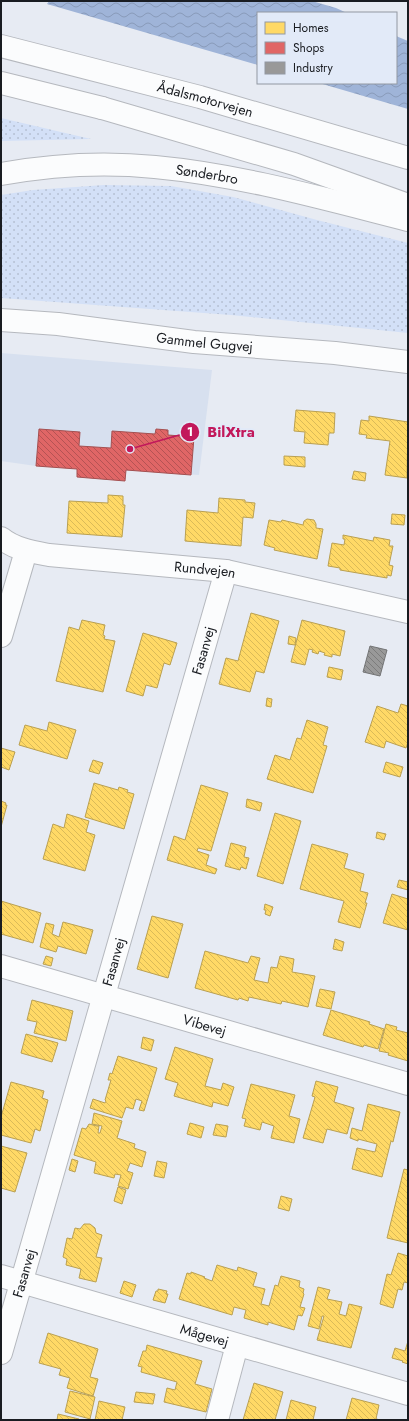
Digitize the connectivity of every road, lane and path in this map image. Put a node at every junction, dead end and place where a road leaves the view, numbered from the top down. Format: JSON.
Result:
{"nodes":[{"id":1,"x":1,"y":46,"type":"edge"},
{"id":2,"x":1,"y":82,"type":"edge"},
{"id":3,"x":408,"y":158,"type":"edge"},
{"id":4,"x":1,"y":174,"type":"edge"},
{"id":5,"x":408,"y":205,"type":"edge"},
{"id":6,"x":408,"y":220,"type":"edge"},
{"id":7,"x":1,"y":320,"type":"edge"},
{"id":8,"x":408,"y":362,"type":"edge"},
{"id":9,"x":1,"y":538,"type":"edge"},
{"id":10,"x":26,"y":551,"type":"junction"},
{"id":11,"x":226,"y":571,"type":"junction"},
{"id":12,"x":408,"y":612,"type":"edge"},
{"id":13,"x":1,"y":636,"type":"edge"},
{"id":14,"x":1,"y":966,"type":"edge"},
{"id":15,"x":104,"y":996,"type":"junction"},
{"id":16,"x":408,"y":1084,"type":"edge"},
{"id":17,"x":1,"y":1276,"type":"edge"},
{"id":18,"x":22,"y":1282,"type":"junction"},
{"id":19,"x":237,"y":1345,"type":"junction"},
{"id":20,"x":1,"y":1354,"type":"edge"},
{"id":21,"x":408,"y":1394,"type":"edge"},
{"id":22,"x":217,"y":1420,"type":"edge"}],
"edges":[{"from":1,"to":3,"type":"main road","name":"Ådalsmotorvejen"},
{"from":2,"to":5,"type":"main road"},
{"from":4,"to":6,"type":"main road","name":"Sønderbro"},
{"from":7,"to":8,"type":"main road","name":"Gammel Gugvej"},
{"from":9,"to":10,"type":"main road","name":"Rundvejen"},
{"from":10,"to":11,"type":"main road","name":"Rundvejen"},
{"from":10,"to":13,"type":"main road"},
{"from":11,"to":12,"type":"main road","name":"Rundvejen"},
{"from":11,"to":15,"type":"main road","name":"Fasanvej"},
{"from":14,"to":15,"type":"main road","name":"Vibevej"},
{"from":15,"to":16,"type":"main road","name":"Vibevej"},
{"from":15,"to":18,"type":"main road","name":"Fasanvej"},
{"from":17,"to":18,"type":"main road","name":"Mågevej"},
{"from":18,"to":19,"type":"main road","name":"Mågevej"},
{"from":18,"to":20,"type":"main road","name":"Fasanvej"},
{"from":19,"to":21,"type":"main road","name":"Mågevej"},
{"from":19,"to":22,"type":"main road"}]}
